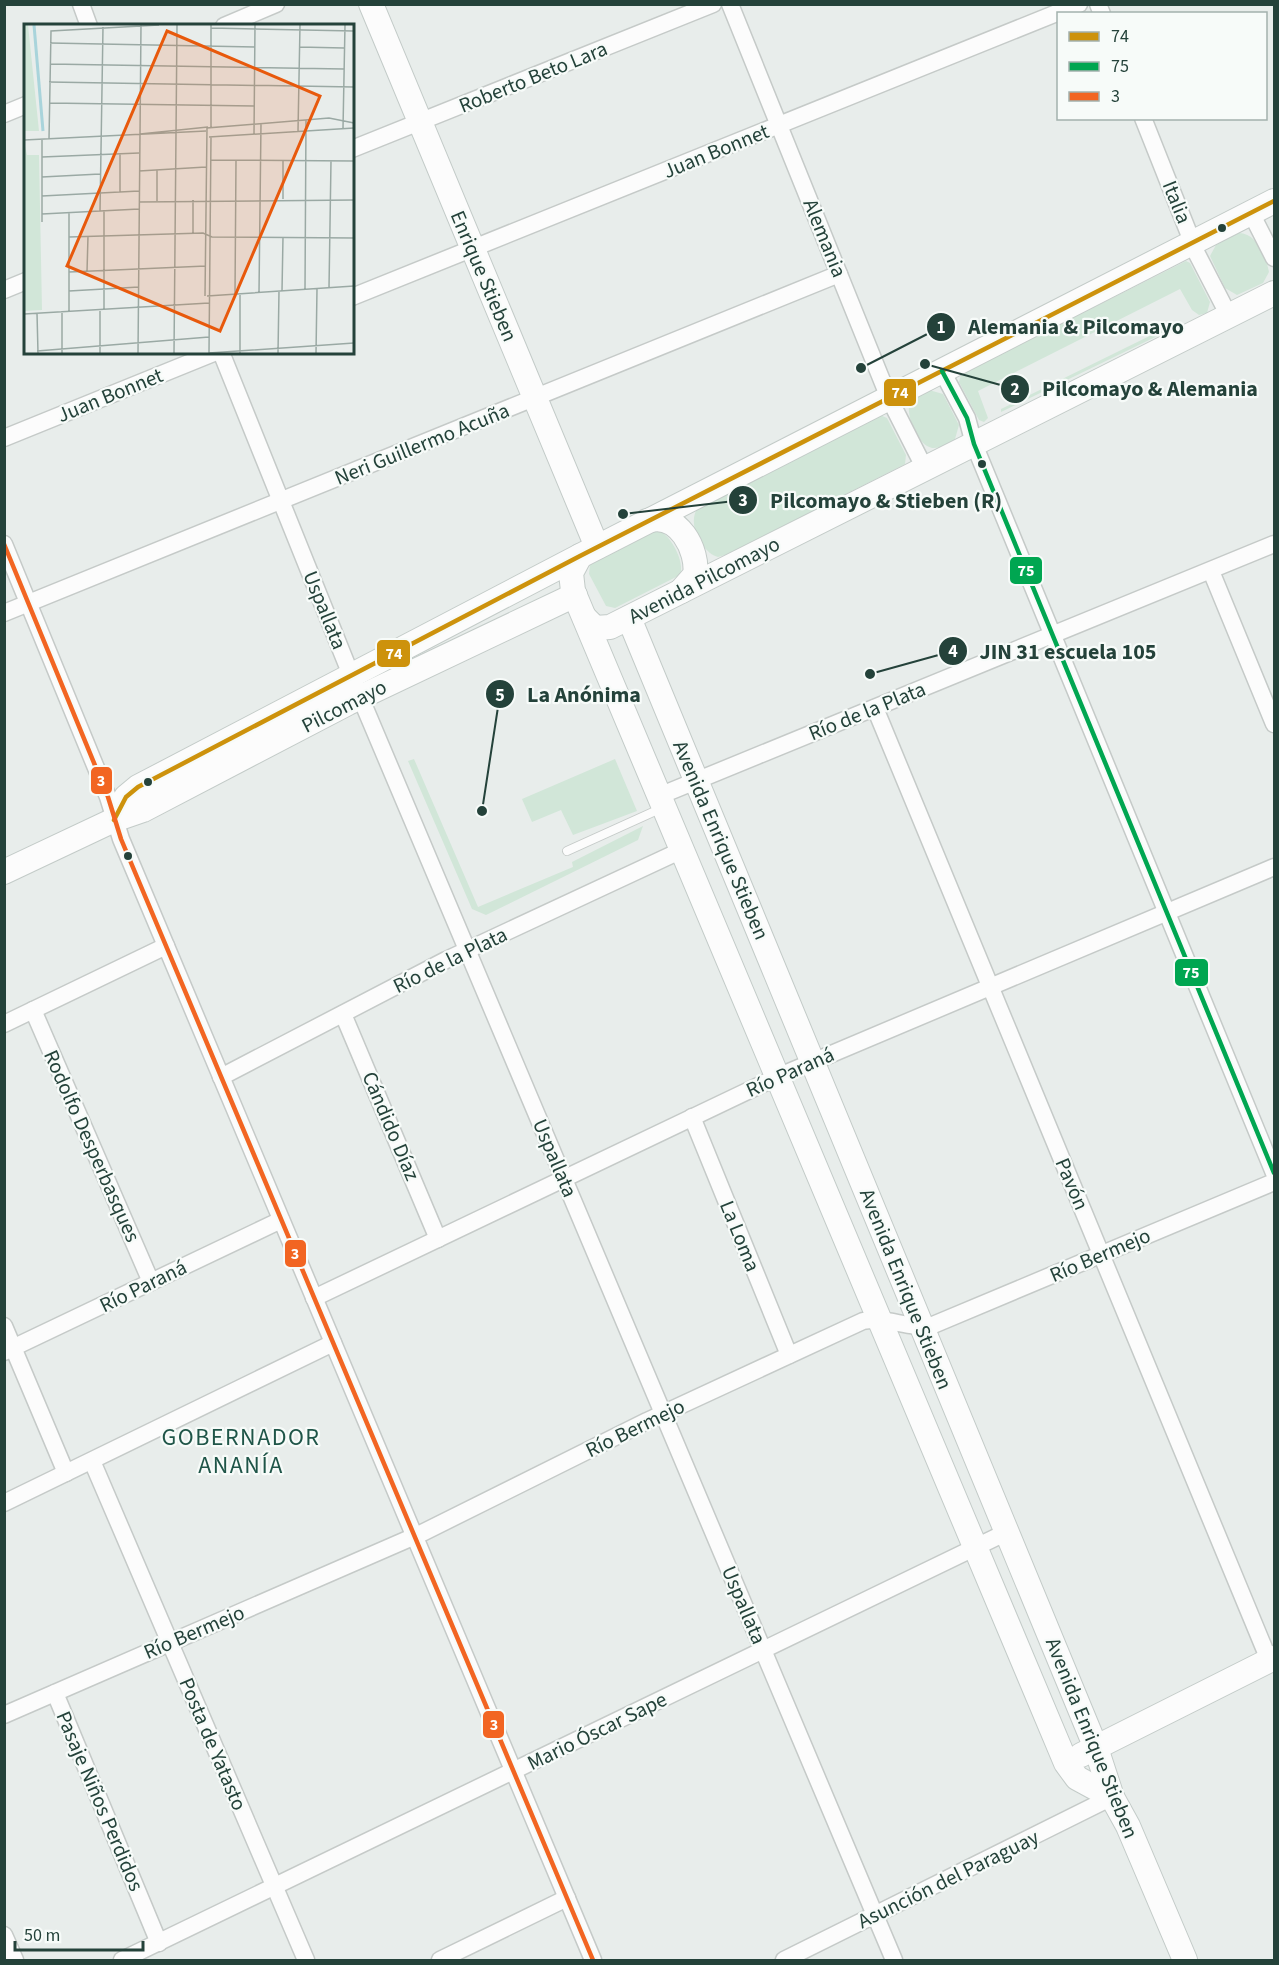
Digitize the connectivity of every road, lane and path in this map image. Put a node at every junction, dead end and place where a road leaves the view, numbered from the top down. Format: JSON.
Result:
{"nodes":[{"id":1,"x":81,"y":4,"type":"edge"},
{"id":2,"x":276,"y":4,"type":"edge"},
{"id":3,"x":371,"y":4,"type":"edge"},
{"id":4,"x":712,"y":4,"type":"edge"},
{"id":5,"x":730,"y":4,"type":"edge"},
{"id":6,"x":1079,"y":4,"type":"edge"},
{"id":7,"x":1059,"y":12,"type":"edge"},
{"id":8,"x":1057,"y":13,"type":"edge"},
{"id":9,"x":88,"y":24,"type":"edge"},
{"id":10,"x":229,"y":24,"type":"edge"},
{"id":11,"x":24,"y":106,"type":"edge"},
{"id":12,"x":4,"y":114,"type":"edge"},
{"id":13,"x":1144,"y":120,"type":"edge"},
{"id":14,"x":420,"y":122,"type":"junction"},
{"id":15,"x":779,"y":126,"type":"junction"},
{"id":16,"x":354,"y":148,"type":"edge"},
{"id":17,"x":1275,"y":201,"type":"edge"},
{"id":18,"x":1251,"y":213,"type":"junction"},
{"id":19,"x":1193,"y":243,"type":"junction"},
{"id":20,"x":473,"y":249,"type":"junction"},
{"id":21,"x":1275,"y":258,"type":"edge"},
{"id":22,"x":839,"y":274,"type":"junction"},
{"id":23,"x":24,"y":282,"type":"edge"},
{"id":24,"x":4,"y":290,"type":"edge"},
{"id":25,"x":1275,"y":293,"type":"edge"},
{"id":26,"x":354,"y":296,"type":"edge"},
{"id":27,"x":1229,"y":316,"type":"junction"},
{"id":28,"x":211,"y":354,"type":"edge"},
{"id":29,"x":222,"y":354,"type":"edge"},
{"id":30,"x":942,"y":371,"type":"junction"},
{"id":31,"x":535,"y":398,"type":"junction"},
{"id":32,"x":889,"y":398,"type":"junction"},
{"id":33,"x":4,"y":438,"type":"edge"},
{"id":34,"x":974,"y":444,"type":"junction"},
{"id":35,"x":925,"y":469,"type":"junction"},
{"id":36,"x":281,"y":501,"type":"junction"},
{"id":37,"x":646,"y":522,"type":"junction"},
{"id":38,"x":4,"y":544,"type":"edge"},
{"id":39,"x":1275,"y":544,"type":"edge"},
{"id":40,"x":588,"y":552,"type":"junction"},
{"id":41,"x":1211,"y":571,"type":"junction"},
{"id":42,"x":681,"y":591,"type":"junction"},
{"id":43,"x":575,"y":596,"type":"junction"},
{"id":44,"x":29,"y":603,"type":"junction"},
{"id":45,"x":4,"y":613,"type":"edge"},
{"id":46,"x":585,"y":618,"type":"junction"},
{"id":47,"x":628,"y":618,"type":"junction"},
{"id":48,"x":1053,"y":635,"type":"junction"},
{"id":49,"x":356,"y":686,"type":"junction"},
{"id":50,"x":875,"y":708,"type":"junction"},
{"id":51,"x":1275,"y":724,"type":"edge"},
{"id":52,"x":696,"y":781,"type":"junction"},
{"id":53,"x":662,"y":802,"type":"junction"},
{"id":54,"x":114,"y":820,"type":"junction"},
{"id":55,"x":682,"y":850,"type":"junction"},
{"id":56,"x":567,"y":851,"type":"dead end"},
{"id":57,"x":1275,"y":867,"type":"edge"},
{"id":58,"x":4,"y":872,"type":"edge"},
{"id":59,"x":1167,"y":912,"type":"junction"},
{"id":60,"x":166,"y":946,"type":"junction"},
{"id":61,"x":467,"y":950,"type":"junction"},
{"id":62,"x":990,"y":987,"type":"junction"},
{"id":63,"x":33,"y":1010,"type":"junction"},
{"id":64,"x":343,"y":1014,"type":"junction"},
{"id":65,"x":4,"y":1023,"type":"edge"},
{"id":66,"x":812,"y":1062,"type":"junction"},
{"id":67,"x":221,"y":1077,"type":"junction"},
{"id":68,"x":777,"y":1077,"type":"junction"},
{"id":69,"x":692,"y":1117,"type":"junction"},
{"id":70,"x":1275,"y":1173,"type":"edge"},
{"id":71,"x":564,"y":1178,"type":"junction"},
{"id":72,"x":1275,"y":1182,"type":"edge"},
{"id":73,"x":281,"y":1220,"type":"junction"},
{"id":74,"x":438,"y":1239,"type":"junction"},
{"id":75,"x":1101,"y":1254,"type":"junction"},
{"id":76,"x":151,"y":1282,"type":"junction"},
{"id":77,"x":314,"y":1298,"type":"junction"},
{"id":78,"x":880,"y":1321,"type":"junction"},
{"id":79,"x":4,"y":1326,"type":"edge"},
{"id":80,"x":922,"y":1326,"type":"junction"},
{"id":81,"x":333,"y":1343,"type":"junction"},
{"id":82,"x":9,"y":1350,"type":"edge"},
{"id":83,"x":789,"y":1355,"type":"junction"},
{"id":84,"x":663,"y":1413,"type":"junction"},
{"id":85,"x":92,"y":1461,"type":"junction"},
{"id":86,"x":66,"y":1473,"type":"junction"},
{"id":87,"x":4,"y":1503,"type":"edge"},
{"id":88,"x":1007,"y":1532,"type":"junction"},
{"id":89,"x":415,"y":1536,"type":"junction"},
{"id":90,"x":975,"y":1548,"type":"junction"},
{"id":91,"x":170,"y":1643,"type":"junction"},
{"id":92,"x":763,"y":1650,"type":"junction"},
{"id":93,"x":1272,"y":1659,"type":"edge"},
{"id":94,"x":55,"y":1693,"type":"junction"},
{"id":95,"x":4,"y":1715,"type":"edge"},
{"id":96,"x":1096,"y":1748,"type":"junction"},
{"id":97,"x":1065,"y":1763,"type":"junction"},
{"id":98,"x":514,"y":1771,"type":"junction"},
{"id":99,"x":1112,"y":1797,"type":"junction"},
{"id":100,"x":274,"y":1887,"type":"junction"},
{"id":101,"x":567,"y":1898,"type":"junction"},
{"id":102,"x":875,"y":1915,"type":"junction"},
{"id":103,"x":4,"y":1935,"type":"edge"},
{"id":104,"x":159,"y":1943,"type":"junction"},
{"id":105,"x":15,"y":1960,"type":"edge"},
{"id":106,"x":122,"y":1960,"type":"edge"},
{"id":107,"x":306,"y":1960,"type":"edge"},
{"id":108,"x":441,"y":1960,"type":"edge"},
{"id":109,"x":594,"y":1960,"type":"edge"},
{"id":110,"x":784,"y":1960,"type":"edge"},
{"id":111,"x":894,"y":1960,"type":"edge"},
{"id":112,"x":1185,"y":1960,"type":"edge"}],
"edges":[{"from":1,"to":9,"type":"street"},
{"from":2,"to":10,"type":"street"},
{"from":3,"to":14,"type":"main road","name":"Enrique Stieben"},
{"from":4,"to":14,"type":"street","name":"Roberto Beto Lara"},
{"from":5,"to":15,"type":"street","name":"Alemania"},
{"from":6,"to":7,"type":"street","name":"Juan Bonnet"},
{"from":8,"to":15,"type":"street","name":"Juan Bonnet"},
{"from":11,"to":12,"type":"street"},
{"from":13,"to":19,"type":"street","name":"Italia"},
{"from":14,"to":16,"type":"street","name":"Roberto Beto Lara"},
{"from":14,"to":20,"type":"main road","name":"Enrique Stieben"},
{"from":15,"to":20,"type":"street","name":"Juan Bonnet"},
{"from":15,"to":22,"type":"street","name":"Alemania"},
{"from":17,"to":18,"type":"main road"},
{"from":18,"to":19,"type":"main road"},
{"from":18,"to":21,"type":"street"},
{"from":19,"to":27,"type":"street","name":"Italia"},
{"from":19,"to":30,"type":"main road"},
{"from":20,"to":26,"type":"street","name":"Juan Bonnet"},
{"from":20,"to":31,"type":"main road","name":"Enrique Stieben"},
{"from":22,"to":31,"type":"street","name":"Neri Guillermo Acuña"},
{"from":22,"to":32,"type":"street","name":"Alemania"},
{"from":23,"to":24,"type":"street"},
{"from":25,"to":27,"type":"main road","name":"Avenida Pilcomayo"},
{"from":27,"to":34,"type":"main road","name":"Avenida Pilcomayo"},
{"from":28,"to":33,"type":"street","name":"Juan Bonnet"},
{"from":29,"to":36,"type":"street","name":"Uspallata"},
{"from":30,"to":32,"type":"main road"},
{"from":30,"to":34,"type":"street"},
{"from":31,"to":36,"type":"street","name":"Neri Guillermo Acuña"},
{"from":31,"to":40,"type":"main road","name":"Enrique Stieben"},
{"from":32,"to":35,"type":"street","name":"Alemania"},
{"from":32,"to":37,"type":"main road"},
{"from":34,"to":35,"type":"main road","name":"Avenida Pilcomayo"},
{"from":34,"to":48,"type":"street"},
{"from":35,"to":42,"type":"main road","name":"Avenida Pilcomayo"},
{"from":36,"to":44,"type":"street","name":"Neri Guillermo Acuña"},
{"from":36,"to":49,"type":"street","name":"Uspallata"},
{"from":37,"to":40,"type":"main road"},
{"from":37,"to":42,"type":"main road"},
{"from":38,"to":44,"type":"street"},
{"from":39,"to":41,"type":"street","name":"Río de la Plata"},
{"from":40,"to":43,"type":"main road","name":"Avenida Enrique Stieben"},
{"from":40,"to":49,"type":"main road","name":"Pilcomayo"},
{"from":41,"to":48,"type":"street","name":"Río de la Plata"},
{"from":41,"to":51,"type":"street"},
{"from":42,"to":47,"type":"main road","name":"Avenida Pilcomayo"},
{"from":43,"to":46,"type":"main road","name":"Avenida Enrique Stieben"},
{"from":43,"to":49,"type":"main road","name":"Pilcomayo"},
{"from":44,"to":45,"type":"street","name":"Neri Guillermo Acuña"},
{"from":44,"to":54,"type":"street"},
{"from":46,"to":47,"type":"main road","name":"Avenida Pilcomayo"},
{"from":46,"to":53,"type":"main road","name":"Avenida Enrique Stieben"},
{"from":47,"to":52,"type":"main road","name":"Avenida Enrique Stieben"},
{"from":48,"to":50,"type":"street","name":"Río de la Plata"},
{"from":48,"to":59,"type":"street"},
{"from":49,"to":54,"type":"main road","name":"Pilcomayo"},
{"from":49,"to":61,"type":"street","name":"Uspallata"},
{"from":50,"to":52,"type":"street","name":"Río de la Plata"},
{"from":50,"to":62,"type":"street","name":"Pavón"},
{"from":52,"to":53,"type":"street","name":"Río de la Plata"},
{"from":52,"to":66,"type":"main road","name":"Avenida Enrique Stieben"},
{"from":53,"to":55,"type":"main road","name":"Avenida Enrique Stieben"},
{"from":53,"to":56,"type":"lane"},
{"from":54,"to":58,"type":"main road","name":"Pilcomayo"},
{"from":54,"to":60,"type":"street"},
{"from":55,"to":61,"type":"street","name":"Río de la Plata"},
{"from":55,"to":68,"type":"main road","name":"Avenida Enrique Stieben"},
{"from":57,"to":59,"type":"street","name":"Río Paraná"},
{"from":59,"to":62,"type":"street","name":"Río Paraná"},
{"from":59,"to":70,"type":"street"},
{"from":60,"to":63,"type":"street"},
{"from":60,"to":67,"type":"street"},
{"from":61,"to":64,"type":"street","name":"Río de la Plata"},
{"from":61,"to":71,"type":"street","name":"Uspallata"},
{"from":62,"to":66,"type":"street","name":"Río Paraná"},
{"from":62,"to":75,"type":"street","name":"Pavón"},
{"from":63,"to":65,"type":"street"},
{"from":63,"to":76,"type":"street","name":"Rodolfo Desperbasques"},
{"from":64,"to":67,"type":"street","name":"Río de la Plata"},
{"from":64,"to":74,"type":"street","name":"Cándido Díaz"},
{"from":66,"to":68,"type":"street","name":"Río Paraná"},
{"from":66,"to":80,"type":"main road","name":"Avenida Enrique Stieben"},
{"from":67,"to":73,"type":"street"},
{"from":68,"to":69,"type":"street","name":"Río Paraná"},
{"from":68,"to":78,"type":"main road","name":"Avenida Enrique Stieben"},
{"from":69,"to":71,"type":"street","name":"Río Paraná"},
{"from":69,"to":83,"type":"street","name":"La Loma"},
{"from":71,"to":74,"type":"street","name":"Río Paraná"},
{"from":71,"to":84,"type":"street","name":"Uspallata"},
{"from":72,"to":75,"type":"street","name":"Río Bermejo"},
{"from":73,"to":76,"type":"street","name":"Río Paraná"},
{"from":73,"to":77,"type":"street"},
{"from":74,"to":77,"type":"street","name":"Río Paraná"},
{"from":75,"to":80,"type":"street","name":"Río Bermejo"},
{"from":75,"to":93,"type":"street","name":"Pavón"},
{"from":76,"to":82,"type":"street","name":"Río Paraná"},
{"from":77,"to":81,"type":"street"},
{"from":78,"to":80,"type":"street","name":"Río Bermejo"},
{"from":78,"to":83,"type":"street","name":"Río Bermejo"},
{"from":78,"to":90,"type":"main road","name":"Avenida Enrique Stieben"},
{"from":79,"to":82,"type":"street"},
{"from":80,"to":88,"type":"main road","name":"Avenida Enrique Stieben"},
{"from":81,"to":85,"type":"street"},
{"from":81,"to":89,"type":"street"},
{"from":82,"to":86,"type":"street"},
{"from":83,"to":84,"type":"street","name":"Río Bermejo"},
{"from":84,"to":89,"type":"street","name":"Río Bermejo"},
{"from":84,"to":92,"type":"street","name":"Uspallata"},
{"from":85,"to":86,"type":"street"},
{"from":85,"to":91,"type":"street","name":"Posta de Yatasto"},
{"from":86,"to":87,"type":"street"},
{"from":88,"to":90,"type":"street","name":"Mario Óscar Sape"},
{"from":88,"to":96,"type":"main road","name":"Avenida Enrique Stieben"},
{"from":89,"to":91,"type":"street","name":"Río Bermejo"},
{"from":89,"to":98,"type":"street"},
{"from":90,"to":92,"type":"street","name":"Mario Óscar Sape"},
{"from":90,"to":97,"type":"main road","name":"Avenida Enrique Stieben"},
{"from":91,"to":94,"type":"street","name":"Río Bermejo"},
{"from":91,"to":100,"type":"street","name":"Posta de Yatasto"},
{"from":92,"to":98,"type":"street","name":"Mario Óscar Sape"},
{"from":92,"to":102,"type":"street","name":"Uspallata"},
{"from":93,"to":96,"type":"main road"},
{"from":94,"to":95,"type":"street","name":"Río Bermejo"},
{"from":94,"to":104,"type":"street","name":"Pasaje Niños Perdidos"},
{"from":96,"to":97,"type":"main road"},
{"from":96,"to":99,"type":"main road","name":"Avenida Enrique Stieben"},
{"from":97,"to":99,"type":"main road"},
{"from":98,"to":100,"type":"street","name":"Mario Óscar Sape"},
{"from":98,"to":101,"type":"street"},
{"from":99,"to":102,"type":"street","name":"Asunción del Paraguay"},
{"from":99,"to":112,"type":"main road","name":"Avenida Enrique Stieben"},
{"from":100,"to":104,"type":"street","name":"Mario Óscar Sape"},
{"from":100,"to":107,"type":"street","name":"Posta de Yatasto"},
{"from":101,"to":108,"type":"street"},
{"from":101,"to":109,"type":"street"},
{"from":102,"to":110,"type":"street","name":"Asunción del Paraguay"},
{"from":102,"to":111,"type":"street","name":"Uspallata"},
{"from":103,"to":105,"type":"street"},
{"from":104,"to":106,"type":"street","name":"Mario Óscar Sape"}]}
